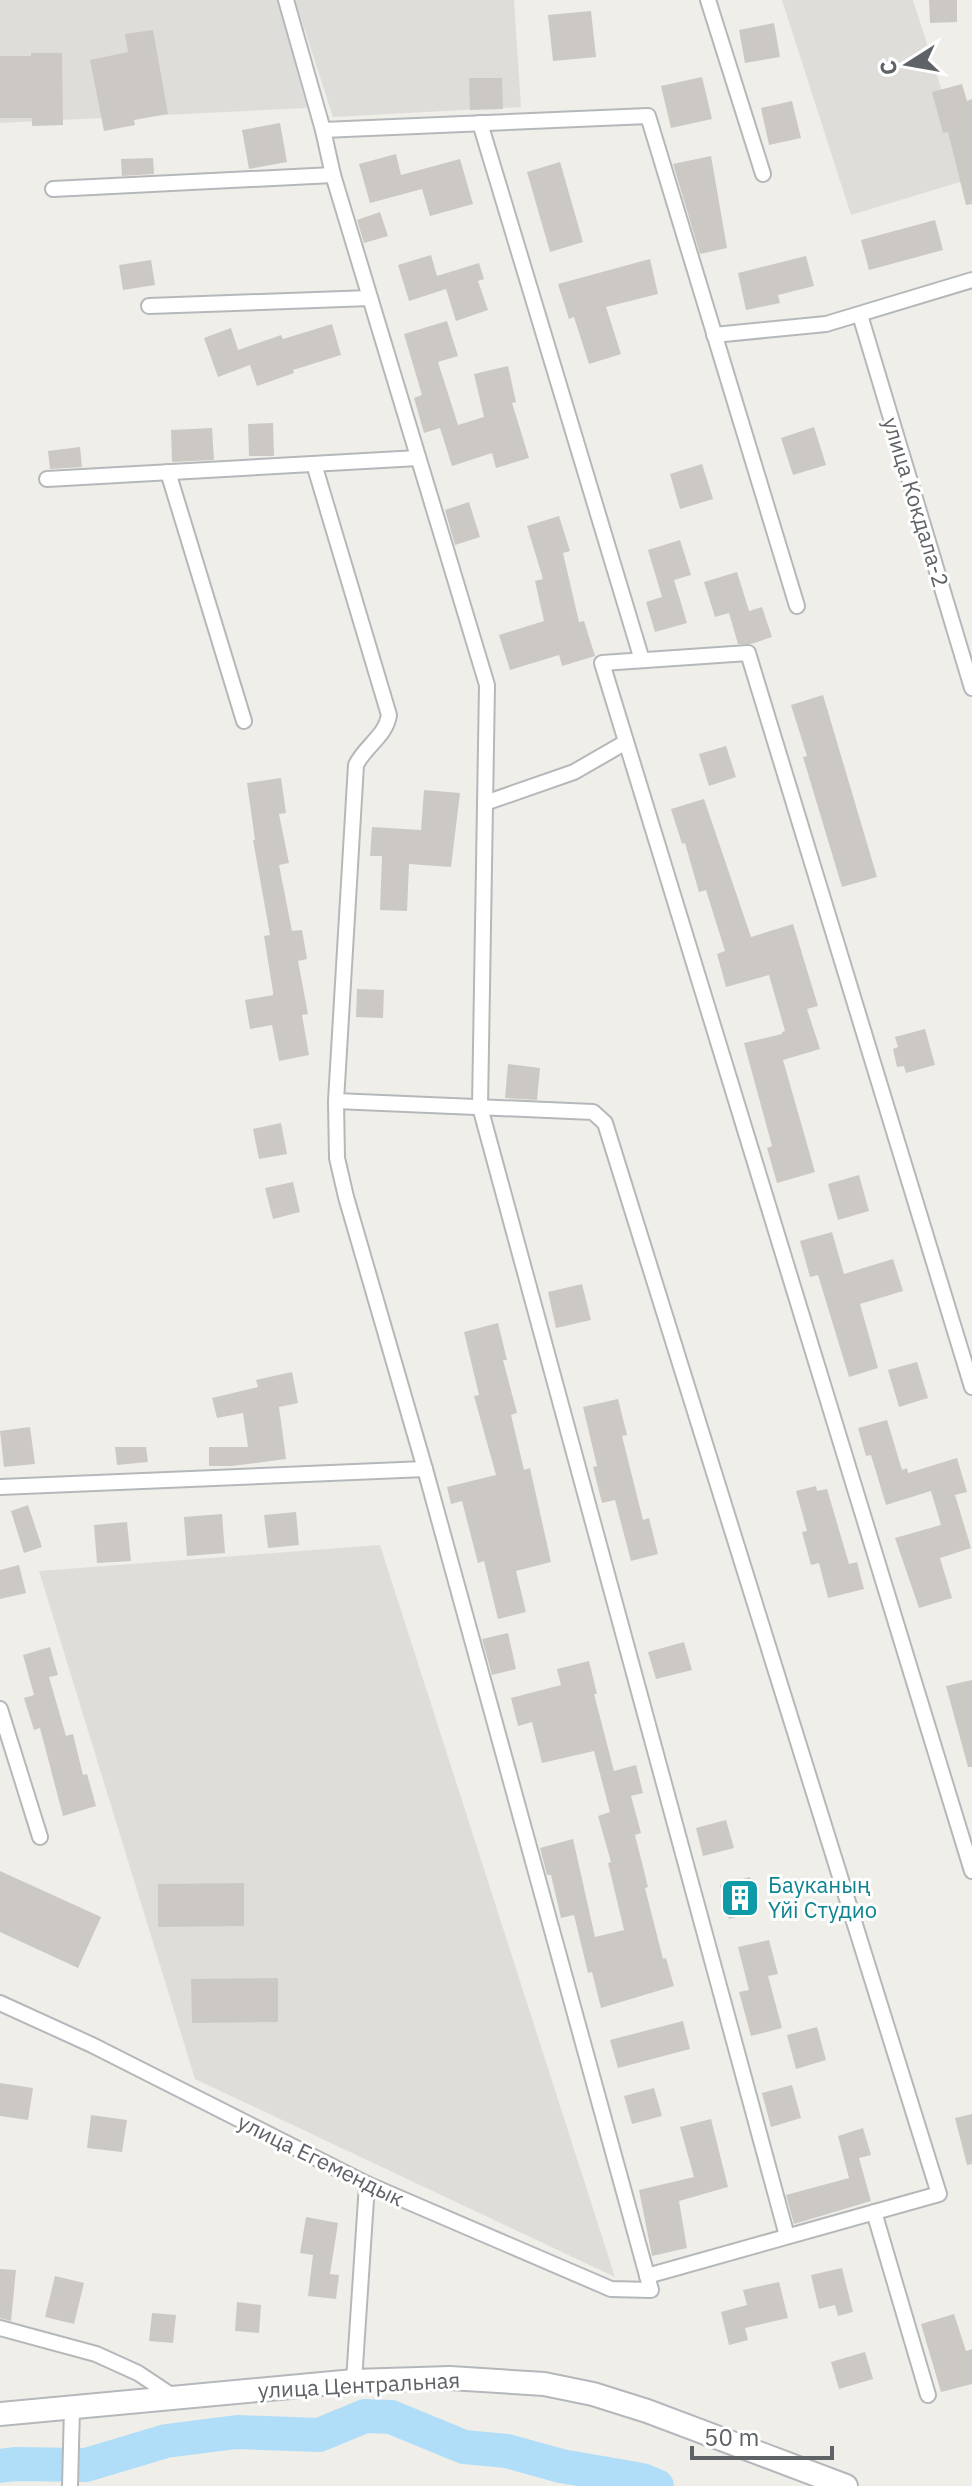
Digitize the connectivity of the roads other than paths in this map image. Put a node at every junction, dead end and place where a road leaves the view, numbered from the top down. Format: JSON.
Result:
{"nodes":[{"id":1,"x":286,"y":0,"type":"edge"},
{"id":2,"x":708,"y":0,"type":"edge"},
{"id":3,"x":480,"y":123,"type":"junction"},
{"id":4,"x":323,"y":130,"type":"junction"},
{"id":5,"x":763,"y":174,"type":"dead end"},
{"id":6,"x":333,"y":175,"type":"junction"},
{"id":7,"x":53,"y":189,"type":"dead end"},
{"id":8,"x":972,"y":280,"type":"edge"},
{"id":9,"x":370,"y":298,"type":"junction"},
{"id":10,"x":149,"y":306,"type":"dead end"},
{"id":11,"x":860,"y":315,"type":"junction"},
{"id":12,"x":714,"y":335,"type":"junction"},
{"id":13,"x":418,"y":458,"type":"junction"},
{"id":14,"x":314,"y":464,"type":"junction"},
{"id":15,"x":168,"y":472,"type":"junction"},
{"id":16,"x":47,"y":479,"type":"dead end"},
{"id":17,"x":797,"y":606,"type":"dead end"},
{"id":18,"x":642,"y":660,"type":"junction"},
{"id":19,"x":972,"y":688,"type":"edge"},
{"id":20,"x":244,"y":721,"type":"dead end"},
{"id":21,"x":626,"y":742,"type":"junction"},
{"id":22,"x":485,"y":803,"type":"junction"},
{"id":23,"x":336,"y":1101,"type":"junction"},
{"id":24,"x":480,"y":1107,"type":"junction"},
{"id":25,"x":972,"y":1387,"type":"edge"},
{"id":26,"x":425,"y":1469,"type":"junction"},
{"id":27,"x":0,"y":1487,"type":"edge"},
{"id":28,"x":0,"y":1709,"type":"edge"},
{"id":29,"x":40,"y":1837,"type":"dead end"},
{"id":30,"x":972,"y":1871,"type":"edge"},
{"id":31,"x":0,"y":2003,"type":"edge"},
{"id":32,"x":367,"y":2184,"type":"junction"},
{"id":33,"x":874,"y":2212,"type":"junction"},
{"id":34,"x":787,"y":2236,"type":"junction"},
{"id":35,"x":649,"y":2283,"type":"junction"},
{"id":36,"x":0,"y":2328,"type":"edge"},
{"id":37,"x":354,"y":2381,"type":"junction"},
{"id":38,"x":928,"y":2395,"type":"dead end"},
{"id":39,"x":174,"y":2398,"type":"junction"},
{"id":40,"x":72,"y":2408,"type":"junction"},
{"id":41,"x":0,"y":2414,"type":"edge"},
{"id":42,"x":70,"y":2486,"type":"edge"},
{"id":43,"x":846,"y":2486,"type":"edge"}],
"edges":[{"from":1,"to":4,"type":"street"},
{"from":2,"to":5,"type":"street"},
{"from":3,"to":4,"type":"street"},
{"from":3,"to":12,"type":"street"},
{"from":3,"to":18,"type":"street"},
{"from":4,"to":6,"type":"street"},
{"from":6,"to":7,"type":"street"},
{"from":6,"to":9,"type":"street"},
{"from":8,"to":11,"type":"street"},
{"from":9,"to":10,"type":"street"},
{"from":9,"to":13,"type":"street"},
{"from":11,"to":12,"type":"street"},
{"from":11,"to":19,"type":"street","name":"улица Кокдала-2"},
{"from":12,"to":17,"type":"street"},
{"from":13,"to":14,"type":"street"},
{"from":13,"to":22,"type":"street"},
{"from":14,"to":15,"type":"street"},
{"from":14,"to":23,"type":"street"},
{"from":15,"to":16,"type":"street"},
{"from":15,"to":20,"type":"street"},
{"from":18,"to":21,"type":"street"},
{"from":18,"to":25,"type":"street"},
{"from":21,"to":22,"type":"street"},
{"from":21,"to":30,"type":"street"},
{"from":22,"to":24,"type":"street"},
{"from":23,"to":24,"type":"street"},
{"from":23,"to":26,"type":"street"},
{"from":24,"to":33,"type":"street","name":"улица Егемендык"},
{"from":24,"to":34,"type":"street"},
{"from":26,"to":27,"type":"street"},
{"from":26,"to":35,"type":"street"},
{"from":28,"to":29,"type":"street"},
{"from":31,"to":32,"type":"street","name":"улица Егемендык"},
{"from":32,"to":35,"type":"street","name":"улица Егемендык"},
{"from":32,"to":37,"type":"street"},
{"from":33,"to":34,"type":"street","name":"улица Егемендык"},
{"from":33,"to":38,"type":"street"},
{"from":34,"to":35,"type":"street","name":"улица Егемендык"},
{"from":36,"to":39,"type":"street"},
{"from":37,"to":39,"type":"main road","name":"улица Центральная"},
{"from":37,"to":43,"type":"main road","name":"улица Центральная"},
{"from":39,"to":40,"type":"main road","name":"улица Центральная"},
{"from":40,"to":41,"type":"main road","name":"улица Центральная"},
{"from":40,"to":42,"type":"street"}]}
